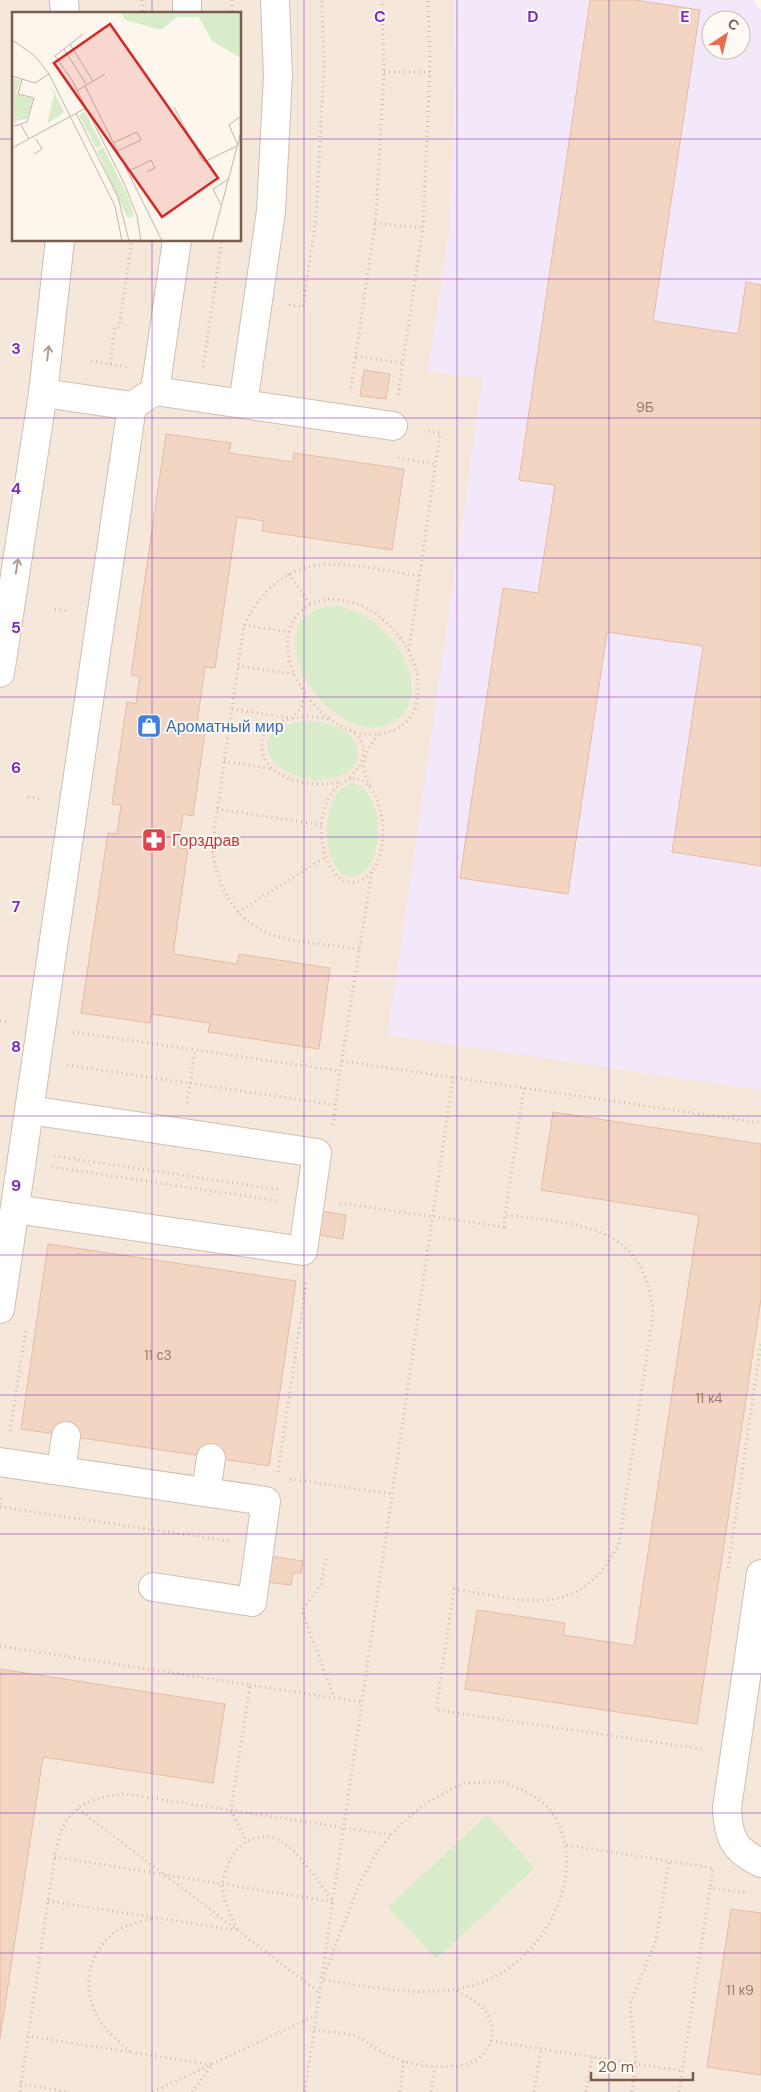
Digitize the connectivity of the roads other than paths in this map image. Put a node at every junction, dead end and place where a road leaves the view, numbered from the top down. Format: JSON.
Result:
{"nodes":[{"id":1,"x":276,"y":0,"type":"edge"},
{"id":2,"x":60,"y":241,"type":"edge"},
{"id":3,"x":177,"y":241,"type":"edge"},
{"id":4,"x":155,"y":391,"type":"junction"},
{"id":5,"x":43,"y":393,"type":"junction"},
{"id":6,"x":243,"y":404,"type":"junction"},
{"id":7,"x":132,"y":406,"type":"junction"},
{"id":8,"x":393,"y":426,"type":"road end"},
{"id":9,"x":5,"y":613,"type":"edge"},
{"id":10,"x":0,"y":673,"type":"edge"},
{"id":11,"x":29,"y":1110,"type":"junction"},
{"id":12,"x":15,"y":1209,"type":"junction"},
{"id":13,"x":0,"y":1309,"type":"edge"},
{"id":14,"x":66,"y":1436,"type":"dead end"},
{"id":15,"x":211,"y":1458,"type":"dead end"},
{"id":16,"x":0,"y":1462,"type":"edge"},
{"id":17,"x":61,"y":1471,"type":"junction"},
{"id":18,"x":206,"y":1492,"type":"junction"},
{"id":19,"x":761,"y":1574,"type":"edge"},
{"id":20,"x":153,"y":1587,"type":"dead end"},
{"id":21,"x":761,"y":1863,"type":"edge"}],
"edges":[{"from":1,"to":6,"type":"street"},
{"from":5,"to":2,"type":"street","one_way":true},
{"from":3,"to":4,"type":"street"},
{"from":4,"to":6,"type":"street"},
{"from":4,"to":7,"type":"street"},
{"from":5,"to":7,"type":"street"},
{"from":9,"to":5,"type":"street","one_way":true},
{"from":6,"to":8,"type":"street"},
{"from":7,"to":11,"type":"street"},
{"from":9,"to":10,"type":"street"},
{"from":11,"to":12,"type":"street"},
{"from":11,"to":12,"type":"street"},
{"from":12,"to":13,"type":"street"},
{"from":14,"to":17,"type":"street"},
{"from":15,"to":18,"type":"street"},
{"from":16,"to":17,"type":"street"},
{"from":17,"to":18,"type":"street"},
{"from":18,"to":20,"type":"street"},
{"from":19,"to":21,"type":"street"}]}
